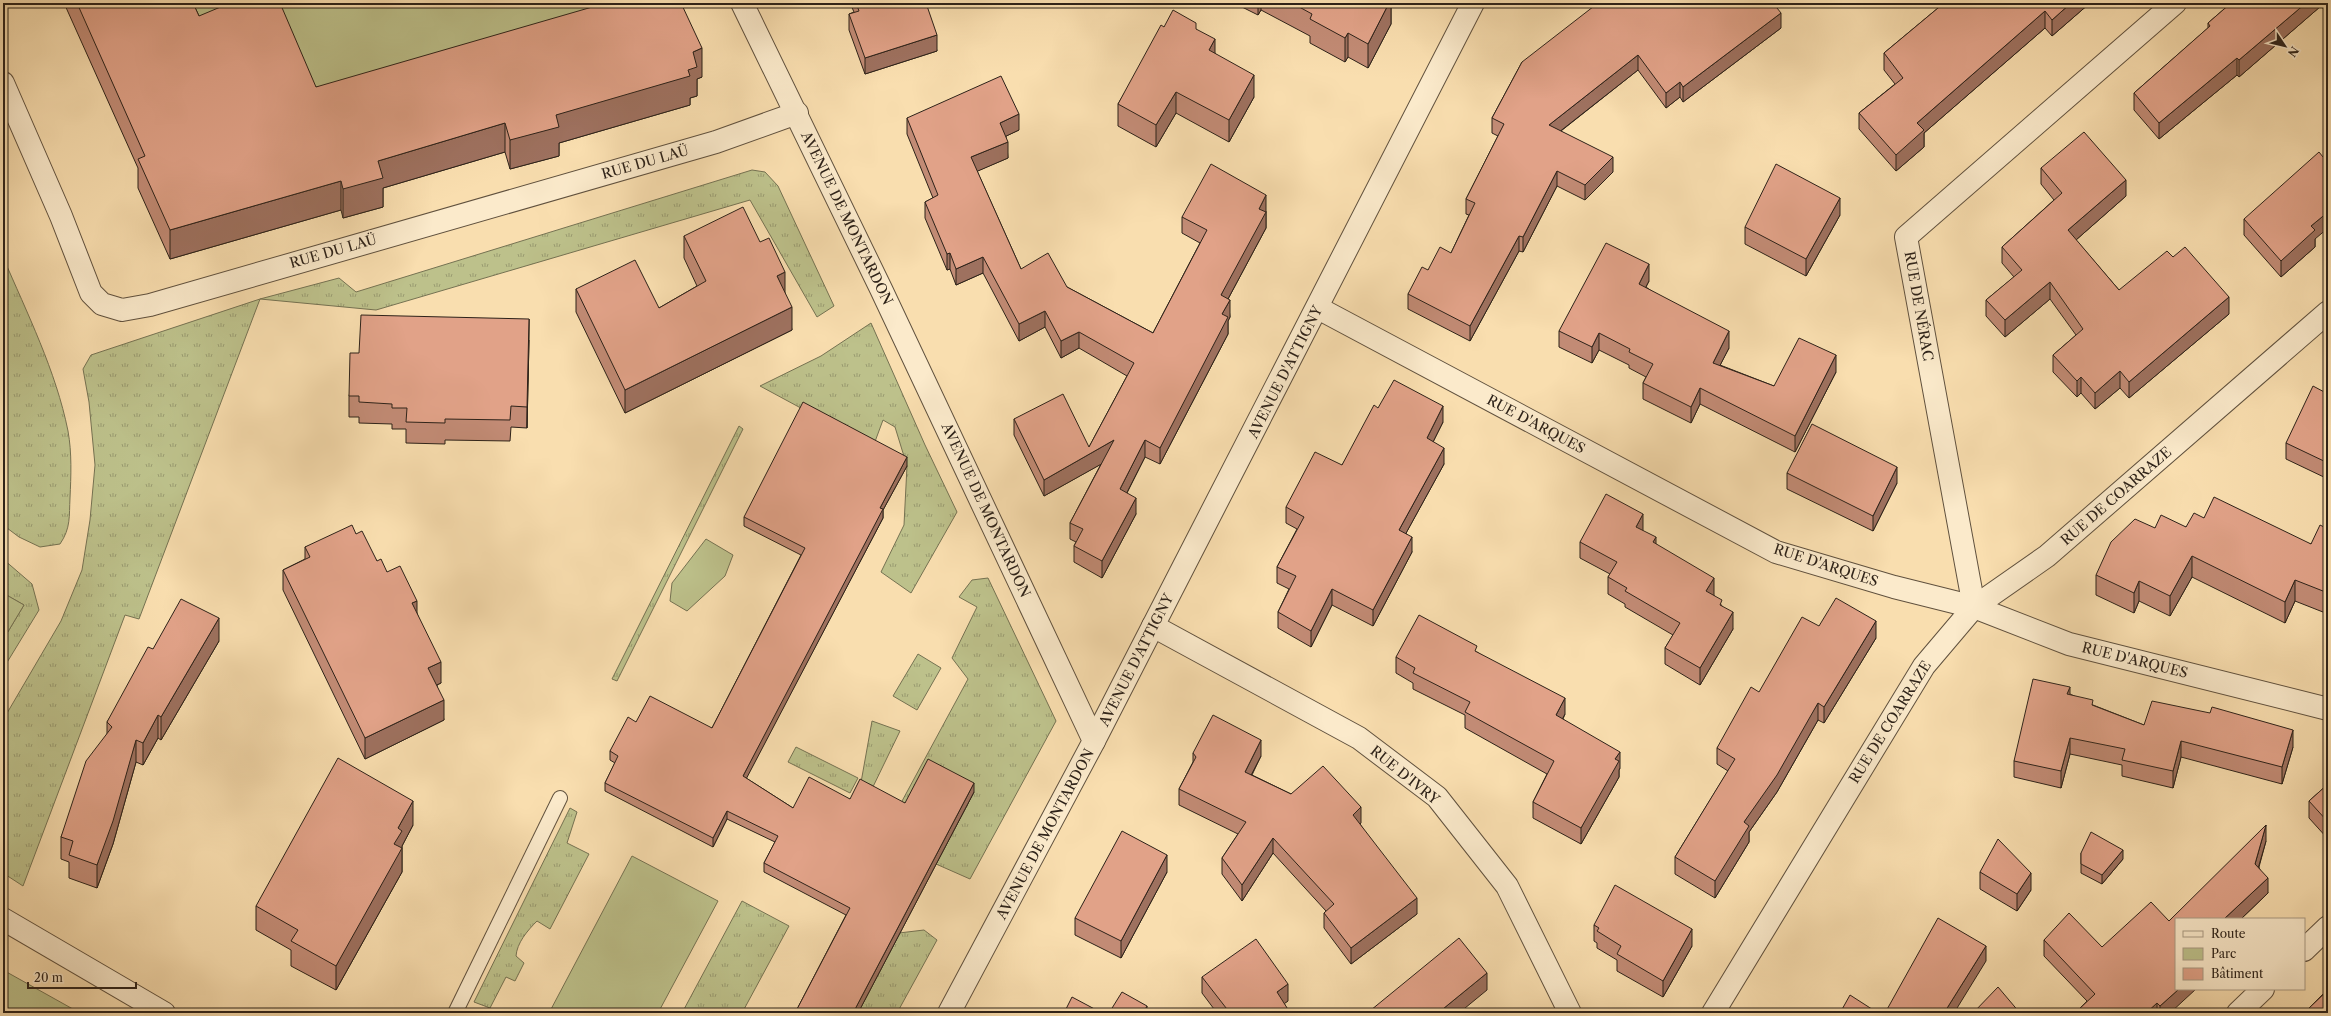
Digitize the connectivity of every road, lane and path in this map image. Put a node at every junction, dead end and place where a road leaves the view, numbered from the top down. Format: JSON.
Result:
{"nodes":[{"id":1,"x":742,"y":3,"type":"edge"},
{"id":2,"x":1473,"y":3,"type":"edge"},
{"id":3,"x":2174,"y":3,"type":"edge"},
{"id":4,"x":3,"y":83,"type":"edge"},
{"id":5,"x":797,"y":112,"type":"junction"},
{"id":6,"x":1318,"y":308,"type":"junction"},
{"id":7,"x":2328,"y":312,"type":"edge"},
{"id":8,"x":1974,"y":607,"type":"junction"},
{"id":9,"x":1153,"y":626,"type":"junction"},
{"id":10,"x":2328,"y":709,"type":"edge"},
{"id":11,"x":1094,"y":740,"type":"junction"},
{"id":12,"x":560,"y":798,"type":"dead end"},
{"id":13,"x":3,"y":919,"type":"edge"},
{"id":14,"x":2328,"y":927,"type":"edge"},
{"id":15,"x":2305,"y":949,"type":"edge"},
{"id":16,"x":2263,"y":990,"type":"edge"},
{"id":17,"x":164,"y":1013,"type":"edge"},
{"id":18,"x":455,"y":1013,"type":"edge"},
{"id":19,"x":949,"y":1013,"type":"edge"},
{"id":20,"x":1570,"y":1013,"type":"edge"},
{"id":21,"x":1713,"y":1013,"type":"edge"},
{"id":22,"x":2238,"y":1013,"type":"edge"}],
"edges":[{"from":1,"to":5,"type":"street","name":"AVENUE DE MONTARDON"},
{"from":2,"to":6,"type":"street","name":"AVENUE D'ATTIGNY"},
{"from":3,"to":8,"type":"street","name":"RUE DE NÉRAC"},
{"from":4,"to":5,"type":"street","name":"RUE DU LAÜ"},
{"from":5,"to":11,"type":"street","name":"AVENUE DE MONTARDON"},
{"from":6,"to":8,"type":"street","name":"RUE D'ARQUES"},
{"from":6,"to":9,"type":"street","name":"AVENUE D'ATTIGNY"},
{"from":7,"to":8,"type":"street","name":"RUE DE COARRAZE"},
{"from":8,"to":10,"type":"street","name":"RUE D'ARQUES"},
{"from":8,"to":21,"type":"street","name":"RUE DE COARRAZE"},
{"from":9,"to":11,"type":"street","name":"AVENUE D'ATTIGNY"},
{"from":9,"to":20,"type":"street","name":"RUE D'IVRY"},
{"from":11,"to":19,"type":"street","name":"AVENUE DE MONTARDON"},
{"from":12,"to":18,"type":"lane"},
{"from":13,"to":17,"type":"street"},
{"from":14,"to":15,"type":"street"},
{"from":16,"to":22,"type":"street"}]}
